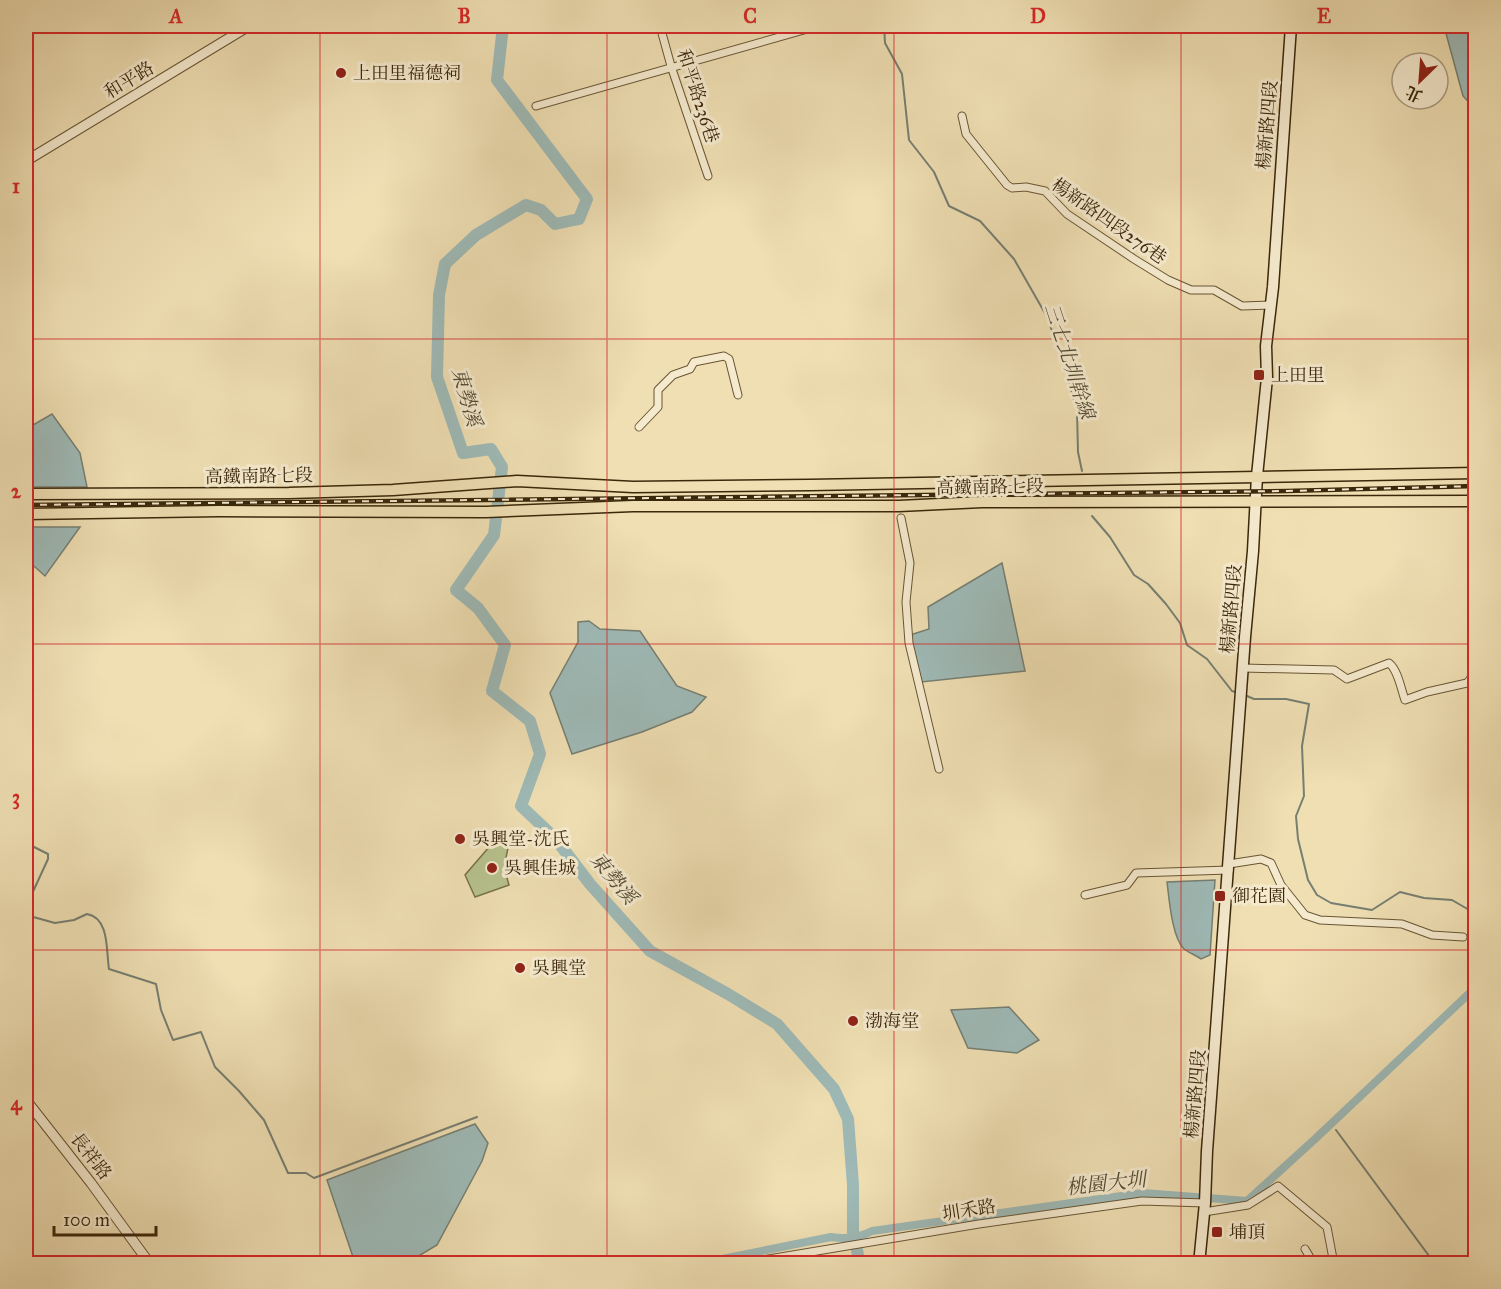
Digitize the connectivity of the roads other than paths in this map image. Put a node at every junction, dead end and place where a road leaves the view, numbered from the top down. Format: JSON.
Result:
{"nodes":[{"id":1,"x":249,"y":26,"type":"edge"},
{"id":2,"x":660,"y":26,"type":"edge"},
{"id":3,"x":818,"y":26,"type":"edge"},
{"id":4,"x":1292,"y":26,"type":"edge"},
{"id":5,"x":671,"y":66,"type":"junction"},
{"id":6,"x":536,"y":106,"type":"dead end"},
{"id":7,"x":962,"y":116,"type":"dead end"},
{"id":8,"x":26,"y":162,"type":"edge"},
{"id":9,"x":708,"y":176,"type":"dead end"},
{"id":10,"x":1271,"y":304,"type":"junction"},
{"id":11,"x":738,"y":396,"type":"dead end"},
{"id":12,"x":639,"y":427,"type":"dead end"},
{"id":13,"x":1476,"y":473,"type":"edge"},
{"id":14,"x":1257,"y":476,"type":"junction"},
{"id":15,"x":26,"y":494,"type":"edge"},
{"id":16,"x":1476,"y":501,"type":"edge"},
{"id":17,"x":1255,"y":502,"type":"junction"},
{"id":18,"x":26,"y":514,"type":"edge"},
{"id":19,"x":901,"y":518,"type":"dead end"},
{"id":20,"x":1476,"y":652,"type":"edge"},
{"id":21,"x":1243,"y":668,"type":"junction"},
{"id":22,"x":939,"y":769,"type":"dead end"},
{"id":23,"x":1229,"y":867,"type":"junction"},
{"id":24,"x":1085,"y":895,"type":"dead end"},
{"id":25,"x":1462,"y":937,"type":"dead end"},
{"id":26,"x":26,"y":1100,"type":"edge"},
{"id":27,"x":1205,"y":1204,"type":"junction"},
{"id":28,"x":1305,"y":1249,"type":"dead end"},
{"id":29,"x":150,"y":1263,"type":"edge"},
{"id":30,"x":739,"y":1263,"type":"edge"},
{"id":31,"x":1199,"y":1263,"type":"edge"},
{"id":32,"x":1314,"y":1263,"type":"edge"},
{"id":33,"x":1334,"y":1263,"type":"edge"}],
"edges":[{"from":1,"to":8,"type":"street","name":"和平路"},
{"from":2,"to":5,"type":"street","name":"和平路236巷"},
{"from":3,"to":5,"type":"street"},
{"from":4,"to":10,"type":"main road","name":"楊新路四段"},
{"from":5,"to":6,"type":"street"},
{"from":5,"to":9,"type":"street","name":"和平路236巷"},
{"from":7,"to":10,"type":"street","name":"楊新路四段276巷"},
{"from":10,"to":14,"type":"main road","name":"楊新路四段"},
{"from":11,"to":12,"type":"street"},
{"from":13,"to":14,"type":"main road","name":"高鐵南路七段"},
{"from":14,"to":15,"type":"main road","name":"高鐵南路七段"},
{"from":14,"to":17,"type":"main road","name":"楊新路四段"},
{"from":16,"to":17,"type":"main road","name":"高鐵南路七段"},
{"from":17,"to":18,"type":"main road","name":"高鐵南路七段"},
{"from":17,"to":21,"type":"main road","name":"楊新路四段"},
{"from":19,"to":22,"type":"street"},
{"from":20,"to":21,"type":"street"},
{"from":21,"to":23,"type":"main road","name":"楊新路四段"},
{"from":23,"to":24,"type":"street"},
{"from":23,"to":25,"type":"street"},
{"from":23,"to":27,"type":"main road","name":"楊新路四段"},
{"from":26,"to":29,"type":"street","name":"長祥路"},
{"from":27,"to":30,"type":"street","name":"圳禾路"},
{"from":27,"to":31,"type":"main road","name":"楊新路四段"},
{"from":27,"to":33,"type":"street","name":"圳禾路"},
{"from":28,"to":32,"type":"street"}]}
